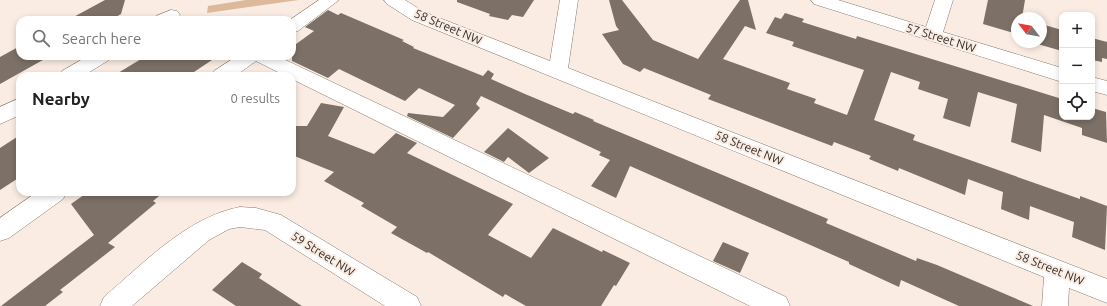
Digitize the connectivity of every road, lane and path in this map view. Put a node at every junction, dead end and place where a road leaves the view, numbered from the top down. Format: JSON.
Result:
{"nodes":[{"id":1,"x":330,"y":0,"type":"edge"},
{"id":2,"x":393,"y":0,"type":"edge"},
{"id":3,"x":569,"y":0,"type":"edge"},
{"id":4,"x":820,"y":0,"type":"edge"},
{"id":5,"x":944,"y":0,"type":"edge"},
{"id":6,"x":296,"y":24,"type":"edge"},
{"id":7,"x":933,"y":35,"type":"junction"},
{"id":8,"x":95,"y":60,"type":"edge"},
{"id":9,"x":244,"y":60,"type":"edge"},
{"id":10,"x":269,"y":60,"type":"edge"},
{"id":11,"x":76,"y":72,"type":"edge"},
{"id":12,"x":228,"y":72,"type":"edge"},
{"id":13,"x":294,"y":72,"type":"edge"},
{"id":14,"x":558,"y":72,"type":"junction"},
{"id":15,"x":296,"y":73,"type":"edge"},
{"id":16,"x":1059,"y":74,"type":"edge"},
{"id":17,"x":1095,"y":85,"type":"edge"},
{"id":18,"x":1107,"y":88,"type":"edge"},
{"id":19,"x":16,"y":108,"type":"edge"},
{"id":20,"x":0,"y":118,"type":"edge"},
{"id":21,"x":49,"y":196,"type":"edge"},
{"id":22,"x":0,"y":231,"type":"edge"},
{"id":23,"x":1057,"y":271,"type":"junction"},
{"id":24,"x":1107,"y":291,"type":"edge"},
{"id":25,"x":113,"y":306,"type":"edge"},
{"id":26,"x":408,"y":306,"type":"edge"},
{"id":27,"x":777,"y":306,"type":"edge"},
{"id":28,"x":1055,"y":306,"type":"edge"}],
"edges":[{"from":1,"to":6,"type":"street"},
{"from":2,"to":14,"type":"street","name":"58 Street NW"},
{"from":3,"to":14,"type":"street"},
{"from":4,"to":7,"type":"street","name":"57 Street NW"},
{"from":5,"to":7,"type":"street"},
{"from":7,"to":16,"type":"street","name":"57 Street NW"},
{"from":8,"to":11,"type":"street"},
{"from":9,"to":12,"type":"street"},
{"from":10,"to":13,"type":"street"},
{"from":14,"to":23,"type":"street","name":"58 Street NW"},
{"from":15,"to":27,"type":"street"},
{"from":17,"to":18,"type":"street"},
{"from":19,"to":20,"type":"street"},
{"from":21,"to":22,"type":"street"},
{"from":23,"to":24,"type":"street","name":"58 Street NW"},
{"from":23,"to":28,"type":"street"},
{"from":25,"to":26,"type":"street","name":"59 Street NW"}]}
